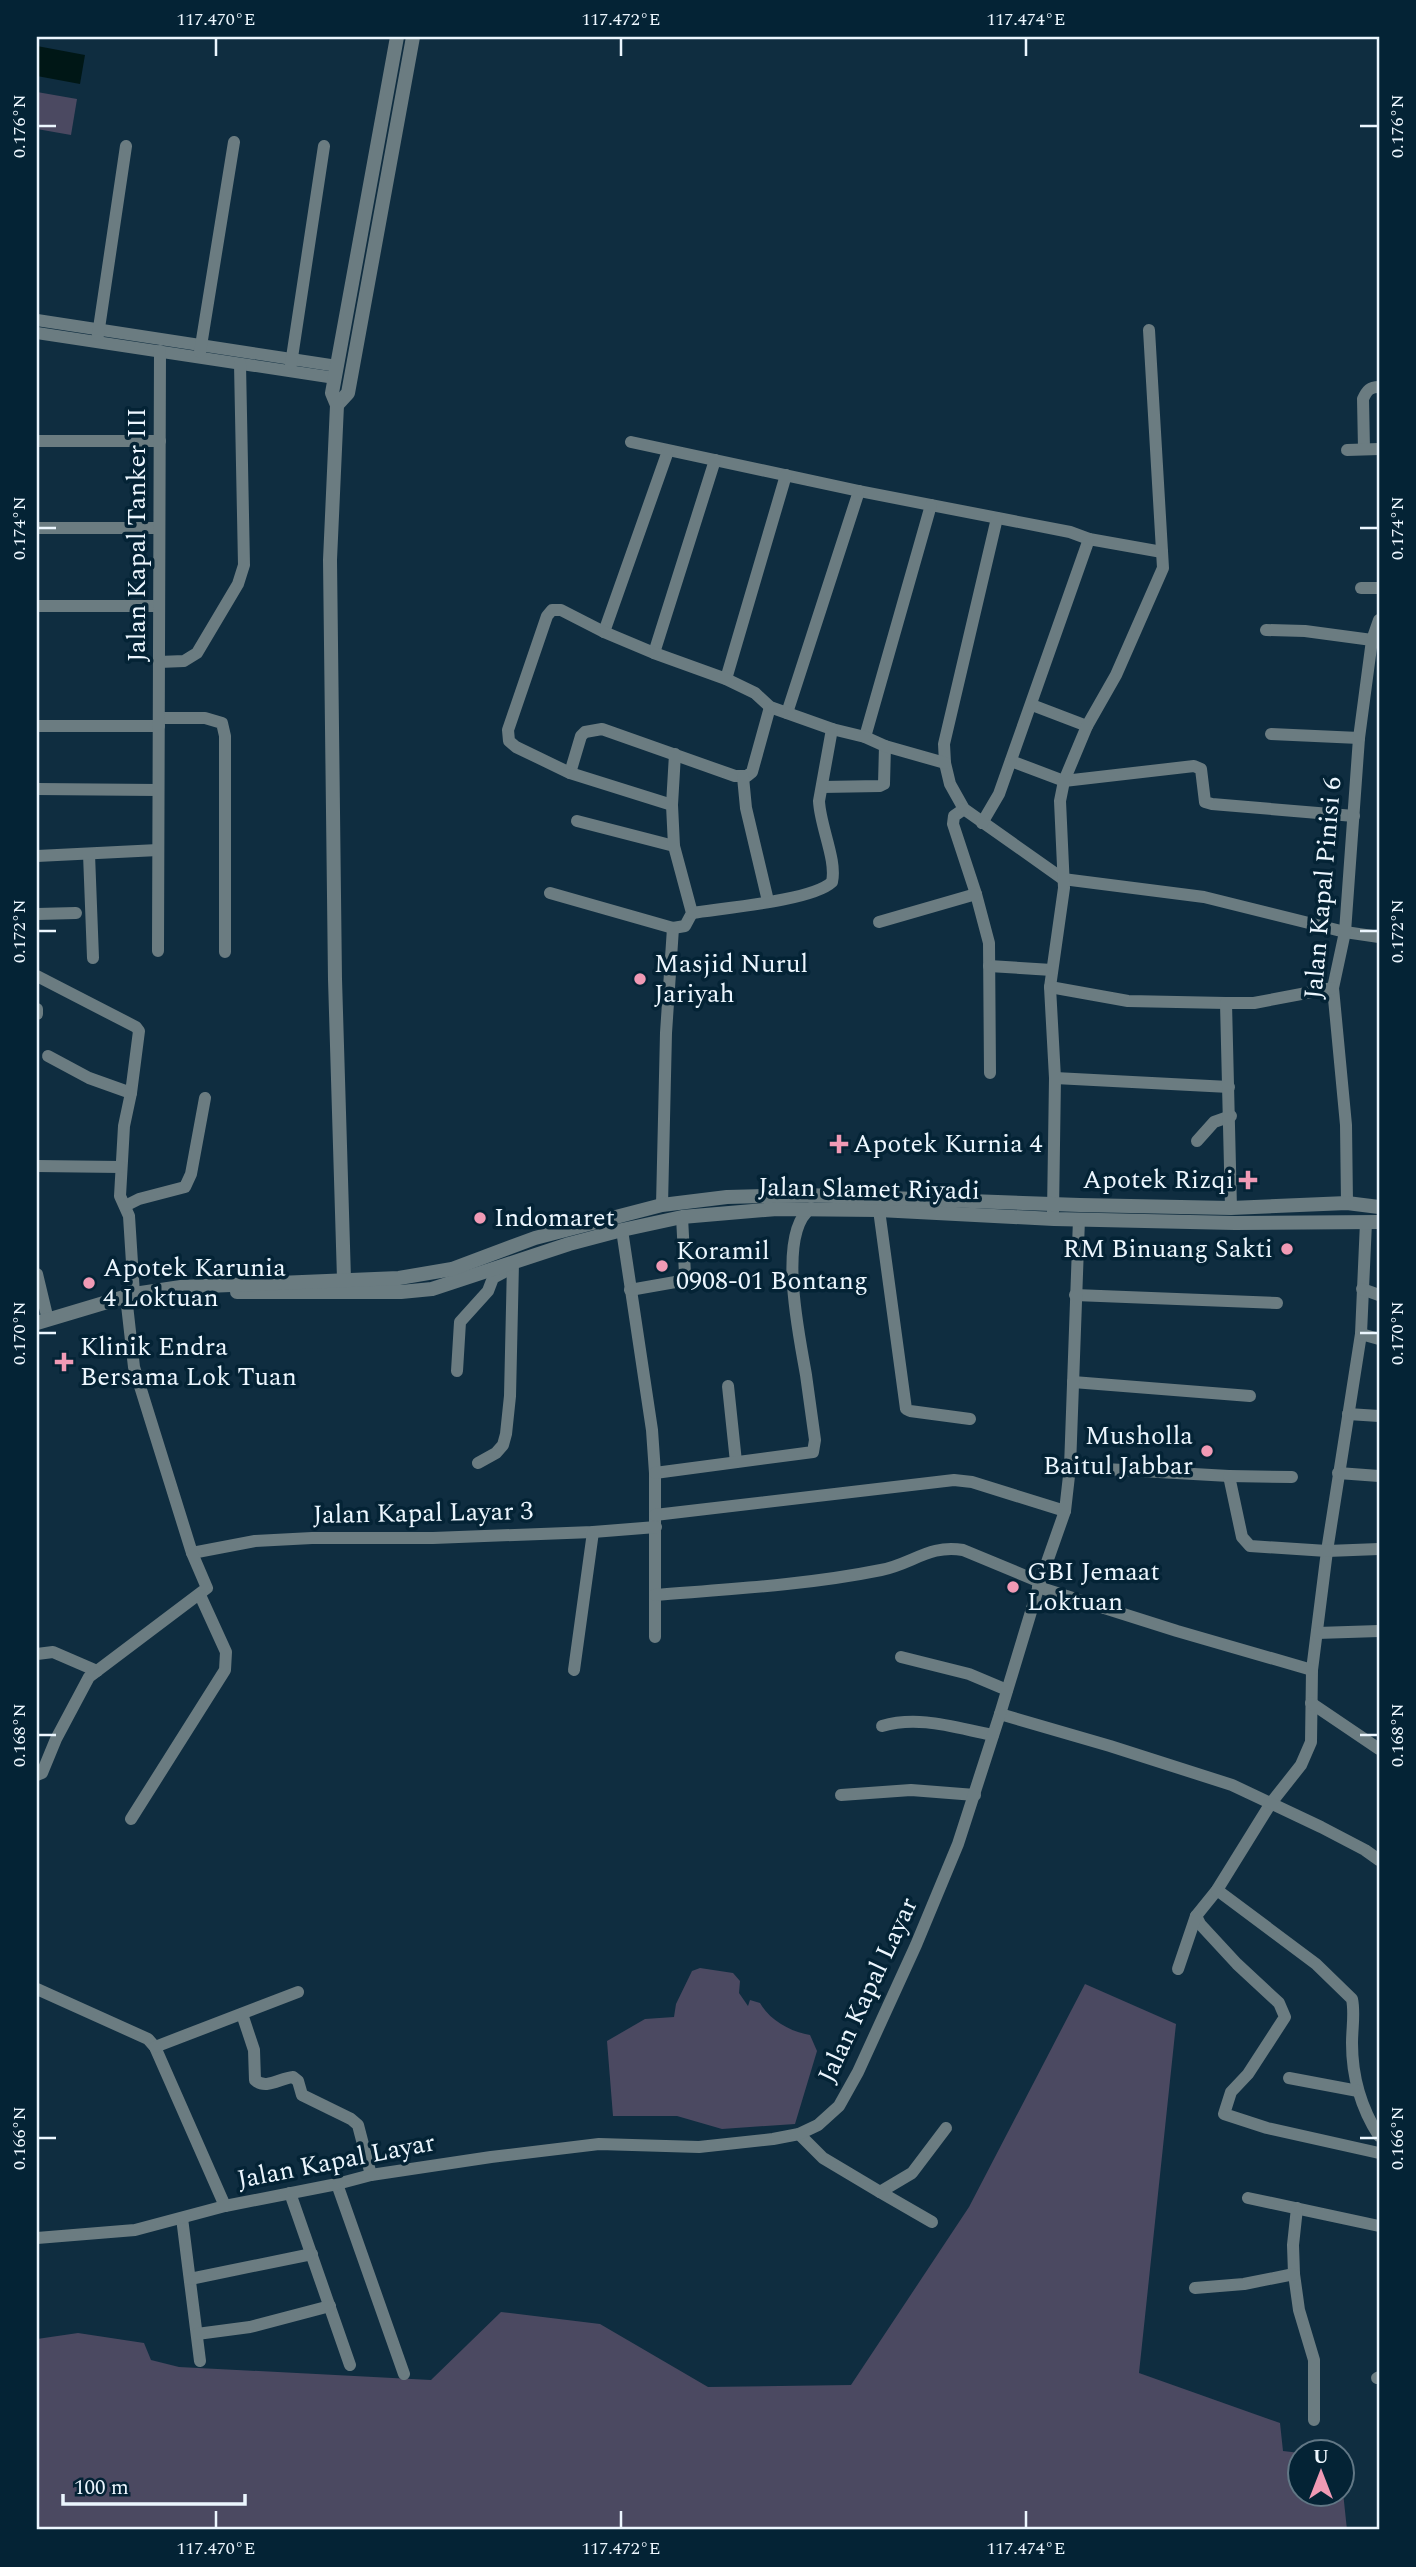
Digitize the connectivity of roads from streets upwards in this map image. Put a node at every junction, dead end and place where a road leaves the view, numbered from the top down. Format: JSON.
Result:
{"nodes":[{"id":1,"x":397,"y":37,"type":"edge"},
{"id":2,"x":413,"y":37,"type":"edge"},
{"id":3,"x":234,"y":142,"type":"dead end"},
{"id":4,"x":126,"y":146,"type":"dead end"},
{"id":5,"x":324,"y":146,"type":"dead end"},
{"id":6,"x":355,"y":256,"type":"junction"},
{"id":7,"x":372,"y":259,"type":"junction"},
{"id":8,"x":37,"y":320,"type":"edge"},
{"id":9,"x":1149,"y":330,"type":"dead end"},
{"id":10,"x":37,"y":333,"type":"edge"},
{"id":11,"x":97,"y":335,"type":"junction"},
{"id":12,"x":160,"y":351,"type":"junction"},
{"id":13,"x":200,"y":351,"type":"junction"},
{"id":14,"x":240,"y":363,"type":"junction"},
{"id":15,"x":291,"y":365,"type":"junction"},
{"id":16,"x":336,"y":372,"type":"junction"},
{"id":17,"x":1379,"y":387,"type":"edge"},
{"id":18,"x":337,"y":405,"type":"junction"},
{"id":19,"x":37,"y":441,"type":"edge"},
{"id":20,"x":160,"y":441,"type":"junction"},
{"id":21,"x":631,"y":442,"type":"dead end"},
{"id":22,"x":1364,"y":449,"type":"junction"},
{"id":23,"x":1379,"y":449,"type":"edge"},
{"id":24,"x":1347,"y":450,"type":"dead end"},
{"id":25,"x":668,"y":451,"type":"junction"},
{"id":26,"x":715,"y":460,"type":"junction"},
{"id":27,"x":786,"y":475,"type":"junction"},
{"id":28,"x":859,"y":491,"type":"junction"},
{"id":29,"x":931,"y":505,"type":"junction"},
{"id":30,"x":997,"y":518,"type":"junction"},
{"id":31,"x":37,"y":528,"type":"edge"},
{"id":32,"x":159,"y":528,"type":"junction"},
{"id":33,"x":1089,"y":538,"type":"junction"},
{"id":34,"x":1162,"y":552,"type":"junction"},
{"id":35,"x":1360,"y":588,"type":"dead end"},
{"id":36,"x":1379,"y":588,"type":"edge"},
{"id":37,"x":37,"y":606,"type":"edge"},
{"id":38,"x":159,"y":606,"type":"junction"},
{"id":39,"x":1379,"y":620,"type":"edge"},
{"id":40,"x":1266,"y":630,"type":"dead end"},
{"id":41,"x":604,"y":632,"type":"junction"},
{"id":42,"x":1372,"y":640,"type":"junction"},
{"id":43,"x":654,"y":653,"type":"junction"},
{"id":44,"x":159,"y":662,"type":"junction"},
{"id":45,"x":726,"y":679,"type":"junction"},
{"id":46,"x":1032,"y":705,"type":"junction"},
{"id":47,"x":770,"y":708,"type":"junction"},
{"id":48,"x":787,"y":713,"type":"junction"},
{"id":49,"x":159,"y":722,"type":"junction"},
{"id":50,"x":37,"y":726,"type":"edge"},
{"id":51,"x":1087,"y":726,"type":"junction"},
{"id":52,"x":832,"y":729,"type":"junction"},
{"id":53,"x":1271,"y":734,"type":"dead end"},
{"id":54,"x":865,"y":737,"type":"junction"},
{"id":55,"x":1359,"y":738,"type":"junction"},
{"id":56,"x":886,"y":746,"type":"junction"},
{"id":57,"x":675,"y":754,"type":"junction"},
{"id":58,"x":1011,"y":761,"type":"junction"},
{"id":59,"x":945,"y":763,"type":"junction"},
{"id":60,"x":569,"y":773,"type":"junction"},
{"id":61,"x":743,"y":778,"type":"junction"},
{"id":62,"x":1065,"y":780,"type":"junction"},
{"id":63,"x":822,"y":786,"type":"junction"},
{"id":64,"x":37,"y":789,"type":"edge"},
{"id":65,"x":158,"y":790,"type":"junction"},
{"id":66,"x":672,"y":805,"type":"junction"},
{"id":67,"x":964,"y":809,"type":"junction"},
{"id":68,"x":1354,"y":816,"type":"junction"},
{"id":69,"x":578,"y":821,"type":"dead end"},
{"id":70,"x":982,"y":823,"type":"junction"},
{"id":71,"x":674,"y":846,"type":"junction"},
{"id":72,"x":158,"y":850,"type":"junction"},
{"id":73,"x":89,"y":853,"type":"junction"},
{"id":74,"x":37,"y":856,"type":"edge"},
{"id":75,"x":1063,"y":879,"type":"junction"},
{"id":76,"x":550,"y":893,"type":"dead end"},
{"id":77,"x":976,"y":894,"type":"junction"},
{"id":78,"x":768,"y":901,"type":"junction"},
{"id":79,"x":76,"y":913,"type":"dead end"},
{"id":80,"x":692,"y":913,"type":"junction"},
{"id":81,"x":37,"y":914,"type":"edge"},
{"id":82,"x":879,"y":922,"type":"dead end"},
{"id":83,"x":673,"y":928,"type":"junction"},
{"id":84,"x":1345,"y":932,"type":"junction"},
{"id":85,"x":1379,"y":937,"type":"edge"},
{"id":86,"x":158,"y":951,"type":"dead end"},
{"id":87,"x":225,"y":952,"type":"dead end"},
{"id":88,"x":93,"y":958,"type":"dead end"},
{"id":89,"x":989,"y":966,"type":"junction"},
{"id":90,"x":1052,"y":970,"type":"junction"},
{"id":91,"x":37,"y":976,"type":"edge"},
{"id":92,"x":1050,"y":988,"type":"junction"},
{"id":93,"x":1333,"y":988,"type":"junction"},
{"id":94,"x":1226,"y":1003,"type":"junction"},
{"id":95,"x":48,"y":1056,"type":"dead end"},
{"id":96,"x":990,"y":1073,"type":"dead end"},
{"id":97,"x":1055,"y":1078,"type":"junction"},
{"id":98,"x":1230,"y":1087,"type":"junction"},
{"id":99,"x":131,"y":1093,"type":"junction"},
{"id":100,"x":205,"y":1098,"type":"dead end"},
{"id":101,"x":1231,"y":1116,"type":"junction"},
{"id":102,"x":1197,"y":1141,"type":"dead end"},
{"id":103,"x":37,"y":1166,"type":"edge"},
{"id":104,"x":121,"y":1167,"type":"junction"},
{"id":105,"x":1347,"y":1203,"type":"junction"},
{"id":106,"x":1053,"y":1204,"type":"junction"},
{"id":107,"x":662,"y":1205,"type":"junction"},
{"id":108,"x":728,"y":1205,"type":"junction"},
{"id":109,"x":125,"y":1206,"type":"junction"},
{"id":110,"x":1379,"y":1207,"type":"edge"},
{"id":111,"x":811,"y":1208,"type":"junction"},
{"id":112,"x":1231,"y":1208,"type":"junction"},
{"id":113,"x":879,"y":1210,"type":"junction"},
{"id":114,"x":682,"y":1217,"type":"junction"},
{"id":115,"x":1054,"y":1219,"type":"junction"},
{"id":116,"x":1079,"y":1219,"type":"junction"},
{"id":117,"x":1373,"y":1222,"type":"edge"},
{"id":118,"x":622,"y":1230,"type":"junction"},
{"id":119,"x":513,"y":1265,"type":"junction"},
{"id":120,"x":37,"y":1274,"type":"edge"},
{"id":121,"x":344,"y":1279,"type":"junction"},
{"id":122,"x":1362,"y":1289,"type":"junction"},
{"id":123,"x":630,"y":1290,"type":"junction"},
{"id":124,"x":1075,"y":1295,"type":"junction"},
{"id":125,"x":1379,"y":1295,"type":"edge"},
{"id":126,"x":131,"y":1299,"type":"junction"},
{"id":127,"x":1277,"y":1303,"type":"dead end"},
{"id":128,"x":42,"y":1322,"type":"edge"},
{"id":129,"x":37,"y":1333,"type":"edge"},
{"id":130,"x":1360,"y":1334,"type":"junction"},
{"id":131,"x":1379,"y":1339,"type":"edge"},
{"id":132,"x":457,"y":1371,"type":"dead end"},
{"id":133,"x":1073,"y":1382,"type":"junction"},
{"id":134,"x":728,"y":1386,"type":"dead end"},
{"id":135,"x":1250,"y":1396,"type":"dead end"},
{"id":136,"x":1348,"y":1414,"type":"junction"},
{"id":137,"x":1379,"y":1416,"type":"edge"},
{"id":138,"x":970,"y":1419,"type":"dead end"},
{"id":139,"x":736,"y":1462,"type":"junction"},
{"id":140,"x":478,"y":1463,"type":"dead end"},
{"id":141,"x":1070,"y":1467,"type":"junction"},
{"id":142,"x":655,"y":1473,"type":"junction"},
{"id":143,"x":1338,"y":1474,"type":"junction"},
{"id":144,"x":1229,"y":1476,"type":"junction"},
{"id":145,"x":1379,"y":1476,"type":"edge"},
{"id":146,"x":1292,"y":1477,"type":"dead end"},
{"id":147,"x":1065,"y":1511,"type":"junction"},
{"id":148,"x":655,"y":1521,"type":"junction"},
{"id":149,"x":593,"y":1532,"type":"junction"},
{"id":150,"x":1379,"y":1549,"type":"edge"},
{"id":151,"x":1327,"y":1550,"type":"junction"},
{"id":152,"x":192,"y":1553,"type":"junction"},
{"id":153,"x":1039,"y":1584,"type":"junction"},
{"id":154,"x":200,"y":1595,"type":"junction"},
{"id":155,"x":655,"y":1595,"type":"junction"},
{"id":156,"x":1379,"y":1631,"type":"edge"},
{"id":157,"x":1317,"y":1633,"type":"junction"},
{"id":158,"x":655,"y":1637,"type":"dead end"},
{"id":159,"x":37,"y":1654,"type":"edge"},
{"id":160,"x":901,"y":1657,"type":"dead end"},
{"id":161,"x":574,"y":1670,"type":"dead end"},
{"id":162,"x":1312,"y":1670,"type":"junction"},
{"id":163,"x":97,"y":1671,"type":"junction"},
{"id":164,"x":1007,"y":1690,"type":"junction"},
{"id":165,"x":1311,"y":1703,"type":"junction"},
{"id":166,"x":1000,"y":1714,"type":"junction"},
{"id":167,"x":882,"y":1726,"type":"dead end"},
{"id":168,"x":993,"y":1735,"type":"junction"},
{"id":169,"x":1379,"y":1749,"type":"edge"},
{"id":170,"x":37,"y":1775,"type":"edge"},
{"id":171,"x":975,"y":1794,"type":"junction"},
{"id":172,"x":842,"y":1795,"type":"dead end"},
{"id":173,"x":1271,"y":1802,"type":"junction"},
{"id":174,"x":131,"y":1819,"type":"dead end"},
{"id":175,"x":1379,"y":1860,"type":"edge"},
{"id":176,"x":1217,"y":1890,"type":"junction"},
{"id":177,"x":1196,"y":1916,"type":"junction"},
{"id":178,"x":1178,"y":1969,"type":"dead end"},
{"id":179,"x":37,"y":1989,"type":"edge"},
{"id":180,"x":298,"y":1992,"type":"dead end"},
{"id":181,"x":242,"y":2014,"type":"junction"},
{"id":182,"x":155,"y":2047,"type":"junction"},
{"id":183,"x":1289,"y":2078,"type":"dead end"},
{"id":184,"x":1358,"y":2091,"type":"junction"},
{"id":185,"x":946,"y":2128,"type":"dead end"},
{"id":186,"x":799,"y":2134,"type":"junction"},
{"id":187,"x":1379,"y":2136,"type":"edge"},
{"id":188,"x":1379,"y":2153,"type":"edge"},
{"id":189,"x":372,"y":2175,"type":"junction"},
{"id":190,"x":337,"y":2184,"type":"junction"},
{"id":191,"x":880,"y":2192,"type":"junction"},
{"id":192,"x":290,"y":2193,"type":"junction"},
{"id":193,"x":1248,"y":2198,"type":"dead end"},
{"id":194,"x":225,"y":2206,"type":"junction"},
{"id":195,"x":1297,"y":2208,"type":"junction"},
{"id":196,"x":182,"y":2218,"type":"junction"},
{"id":197,"x":932,"y":2222,"type":"dead end"},
{"id":198,"x":1379,"y":2225,"type":"edge"},
{"id":199,"x":37,"y":2238,"type":"edge"},
{"id":200,"x":312,"y":2254,"type":"junction"},
{"id":201,"x":1294,"y":2274,"type":"junction"},
{"id":202,"x":190,"y":2279,"type":"junction"},
{"id":203,"x":1195,"y":2288,"type":"dead end"},
{"id":204,"x":330,"y":2306,"type":"junction"},
{"id":205,"x":197,"y":2334,"type":"junction"},
{"id":206,"x":200,"y":2361,"type":"dead end"},
{"id":207,"x":350,"y":2365,"type":"dead end"},
{"id":208,"x":404,"y":2374,"type":"dead end"},
{"id":209,"x":1314,"y":2420,"type":"dead end"}],
"edges":[{"from":1,"to":6,"type":"street"},
{"from":2,"to":7,"type":"street"},
{"from":3,"to":13,"type":"street"},
{"from":4,"to":11,"type":"street"},
{"from":5,"to":15,"type":"street"},
{"from":6,"to":7,"type":"street"},
{"from":6,"to":16,"type":"street"},
{"from":7,"to":18,"type":"street"},
{"from":8,"to":11,"type":"street"},
{"from":9,"to":34,"type":"street"},
{"from":10,"to":11,"type":"street"},
{"from":11,"to":12,"type":"street"},
{"from":11,"to":13,"type":"street"},
{"from":12,"to":13,"type":"street"},
{"from":12,"to":20,"type":"street","name":"Jalan Kapal Tanker III"},
{"from":13,"to":14,"type":"street"},
{"from":13,"to":15,"type":"street"},
{"from":14,"to":15,"type":"street"},
{"from":14,"to":44,"type":"street"},
{"from":15,"to":16,"type":"street"},
{"from":16,"to":18,"type":"street"},
{"from":17,"to":22,"type":"street"},
{"from":18,"to":121,"type":"street"},
{"from":19,"to":20,"type":"street"},
{"from":20,"to":32,"type":"street","name":"Jalan Kapal Tanker III"},
{"from":21,"to":25,"type":"street"},
{"from":22,"to":23,"type":"street"},
{"from":22,"to":24,"type":"street"},
{"from":25,"to":26,"type":"street"},
{"from":25,"to":41,"type":"street"},
{"from":26,"to":27,"type":"street"},
{"from":26,"to":43,"type":"street"},
{"from":27,"to":28,"type":"street"},
{"from":27,"to":45,"type":"street"},
{"from":28,"to":29,"type":"street"},
{"from":28,"to":48,"type":"street"},
{"from":29,"to":30,"type":"street"},
{"from":29,"to":54,"type":"street"},
{"from":30,"to":33,"type":"street"},
{"from":30,"to":59,"type":"street"},
{"from":31,"to":32,"type":"street"},
{"from":32,"to":38,"type":"street","name":"Jalan Kapal Tanker III"},
{"from":33,"to":34,"type":"street"},
{"from":33,"to":46,"type":"street"},
{"from":34,"to":51,"type":"street"},
{"from":35,"to":36,"type":"street"},
{"from":37,"to":38,"type":"street"},
{"from":38,"to":44,"type":"street","name":"Jalan Kapal Tanker III"},
{"from":39,"to":42,"type":"street","name":"Jalan Kapal Pinisi 6"},
{"from":40,"to":42,"type":"street"},
{"from":41,"to":43,"type":"street"},
{"from":41,"to":60,"type":"street"},
{"from":42,"to":55,"type":"street","name":"Jalan Kapal Pinisi 6"},
{"from":43,"to":45,"type":"street"},
{"from":44,"to":49,"type":"street","name":"Jalan Kapal Tanker III"},
{"from":45,"to":47,"type":"street"},
{"from":46,"to":51,"type":"street"},
{"from":46,"to":58,"type":"street"},
{"from":47,"to":48,"type":"street"},
{"from":47,"to":61,"type":"street"},
{"from":48,"to":52,"type":"street"},
{"from":49,"to":50,"type":"street"},
{"from":49,"to":65,"type":"street","name":"Jalan Kapal Tanker III"},
{"from":49,"to":87,"type":"street"},
{"from":51,"to":62,"type":"street"},
{"from":52,"to":54,"type":"street"},
{"from":52,"to":63,"type":"street"},
{"from":53,"to":55,"type":"street"},
{"from":54,"to":56,"type":"street"},
{"from":55,"to":68,"type":"street","name":"Jalan Kapal Pinisi 6"},
{"from":56,"to":59,"type":"street"},
{"from":56,"to":63,"type":"street"},
{"from":57,"to":60,"type":"street"},
{"from":57,"to":61,"type":"street"},
{"from":57,"to":66,"type":"street"},
{"from":58,"to":62,"type":"street"},
{"from":58,"to":70,"type":"street"},
{"from":59,"to":67,"type":"street"},
{"from":60,"to":66,"type":"street"},
{"from":61,"to":78,"type":"street"},
{"from":62,"to":68,"type":"street"},
{"from":62,"to":75,"type":"street"},
{"from":63,"to":78,"type":"street"},
{"from":64,"to":65,"type":"street"},
{"from":65,"to":72,"type":"street","name":"Jalan Kapal Tanker III"},
{"from":66,"to":71,"type":"street"},
{"from":67,"to":70,"type":"street"},
{"from":67,"to":77,"type":"street"},
{"from":68,"to":84,"type":"street","name":"Jalan Kapal Pinisi 6"},
{"from":69,"to":71,"type":"street"},
{"from":70,"to":75,"type":"street"},
{"from":71,"to":80,"type":"street"},
{"from":72,"to":73,"type":"street"},
{"from":72,"to":86,"type":"street","name":"Jalan Kapal Tanker III"},
{"from":73,"to":74,"type":"street"},
{"from":73,"to":88,"type":"street"},
{"from":75,"to":84,"type":"street"},
{"from":75,"to":90,"type":"street"},
{"from":76,"to":83,"type":"street"},
{"from":77,"to":82,"type":"street"},
{"from":77,"to":89,"type":"street"},
{"from":78,"to":80,"type":"street"},
{"from":79,"to":81,"type":"street"},
{"from":80,"to":83,"type":"street"},
{"from":83,"to":107,"type":"street"},
{"from":84,"to":85,"type":"street"},
{"from":84,"to":93,"type":"street","name":"Jalan Kapal Pinisi 6"},
{"from":89,"to":90,"type":"street"},
{"from":89,"to":96,"type":"street"},
{"from":90,"to":92,"type":"street"},
{"from":91,"to":99,"type":"street"},
{"from":92,"to":94,"type":"street"},
{"from":92,"to":97,"type":"street"},
{"from":93,"to":94,"type":"street"},
{"from":93,"to":105,"type":"street","name":"Jalan Kapal Pinisi 6"},
{"from":94,"to":98,"type":"street"},
{"from":95,"to":99,"type":"street"},
{"from":97,"to":98,"type":"street"},
{"from":97,"to":106,"type":"street"},
{"from":98,"to":101,"type":"street"},
{"from":99,"to":104,"type":"street"},
{"from":100,"to":109,"type":"street"},
{"from":101,"to":102,"type":"street"},
{"from":101,"to":112,"type":"street"},
{"from":103,"to":104,"type":"street"},
{"from":104,"to":109,"type":"street"},
{"from":105,"to":110,"type":"street","name":"Jalan Slamet Riyadi"},
{"from":105,"to":112,"type":"street","name":"Jalan Slamet Riyadi"},
{"from":106,"to":108,"type":"street","name":"Jalan Slamet Riyadi"},
{"from":106,"to":112,"type":"street","name":"Jalan Slamet Riyadi"},
{"from":106,"to":115,"type":"street"},
{"from":107,"to":108,"type":"street","name":"Jalan Slamet Riyadi"},
{"from":107,"to":121,"type":"street","name":"Jalan Slamet Riyadi"},
{"from":108,"to":111,"type":"street","name":"Jalan Slamet Riyadi"},
{"from":108,"to":114,"type":"street","name":"Jalan Slamet Riyadi"},
{"from":109,"to":126,"type":"street"},
{"from":111,"to":113,"type":"street","name":"Jalan Slamet Riyadi"},
{"from":111,"to":139,"type":"street"},
{"from":113,"to":115,"type":"street","name":"Jalan Slamet Riyadi"},
{"from":113,"to":138,"type":"street"},
{"from":114,"to":118,"type":"street","name":"Jalan Slamet Riyadi"},
{"from":114,"to":123,"type":"street"},
{"from":115,"to":116,"type":"street","name":"Jalan Slamet Riyadi"},
{"from":116,"to":117,"type":"street","name":"Jalan Slamet Riyadi"},
{"from":116,"to":124,"type":"street","name":"Jalan Kapal Layar"},
{"from":117,"to":122,"type":"street"},
{"from":118,"to":119,"type":"street","name":"Jalan Slamet Riyadi"},
{"from":118,"to":123,"type":"street"},
{"from":119,"to":126,"type":"street","name":"Jalan Slamet Riyadi"},
{"from":119,"to":132,"type":"street"},
{"from":119,"to":140,"type":"street"},
{"from":120,"to":128,"type":"street"},
{"from":121,"to":126,"type":"street","name":"Jalan Slamet Riyadi"},
{"from":122,"to":125,"type":"street"},
{"from":122,"to":130,"type":"street"},
{"from":123,"to":142,"type":"street"},
{"from":124,"to":127,"type":"street"},
{"from":124,"to":133,"type":"street","name":"Jalan Kapal Layar"},
{"from":126,"to":128,"type":"street","name":"Jalan Slamet Riyadi"},
{"from":126,"to":129,"type":"street","name":"Jalan Slamet Riyadi"},
{"from":126,"to":152,"type":"street"},
{"from":130,"to":131,"type":"street"},
{"from":130,"to":136,"type":"street"},
{"from":133,"to":135,"type":"street"},
{"from":133,"to":141,"type":"street","name":"Jalan Kapal Layar"},
{"from":134,"to":139,"type":"street"},
{"from":136,"to":137,"type":"street"},
{"from":136,"to":143,"type":"street"},
{"from":139,"to":142,"type":"street"},
{"from":141,"to":144,"type":"street"},
{"from":141,"to":147,"type":"street","name":"Jalan Kapal Layar"},
{"from":142,"to":148,"type":"street"},
{"from":143,"to":145,"type":"street"},
{"from":143,"to":151,"type":"street"},
{"from":144,"to":146,"type":"street"},
{"from":144,"to":151,"type":"street"},
{"from":147,"to":148,"type":"street","name":"Jalan Kapal Layar 3"},
{"from":147,"to":153,"type":"street","name":"Jalan Kapal Layar"},
{"from":148,"to":149,"type":"street","name":"Jalan Kapal Layar 3"},
{"from":148,"to":155,"type":"street"},
{"from":149,"to":152,"type":"street","name":"Jalan Kapal Layar 3"},
{"from":149,"to":161,"type":"street"},
{"from":150,"to":151,"type":"street"},
{"from":151,"to":157,"type":"street"},
{"from":152,"to":154,"type":"street"},
{"from":153,"to":155,"type":"street"},
{"from":153,"to":162,"type":"street"},
{"from":153,"to":164,"type":"street","name":"Jalan Kapal Layar"},
{"from":154,"to":163,"type":"street"},
{"from":154,"to":174,"type":"street"},
{"from":155,"to":158,"type":"street"},
{"from":156,"to":157,"type":"street"},
{"from":157,"to":162,"type":"street"},
{"from":159,"to":163,"type":"street"},
{"from":160,"to":164,"type":"street"},
{"from":162,"to":165,"type":"street"},
{"from":163,"to":170,"type":"street"},
{"from":164,"to":166,"type":"street","name":"Jalan Kapal Layar"},
{"from":165,"to":169,"type":"street"},
{"from":165,"to":173,"type":"street"},
{"from":166,"to":168,"type":"street","name":"Jalan Kapal Layar"},
{"from":166,"to":173,"type":"street"},
{"from":167,"to":168,"type":"street"},
{"from":168,"to":171,"type":"street","name":"Jalan Kapal Layar"},
{"from":171,"to":172,"type":"street"},
{"from":171,"to":186,"type":"street","name":"Jalan Kapal Layar"},
{"from":173,"to":175,"type":"street"},
{"from":173,"to":176,"type":"street"},
{"from":176,"to":177,"type":"street"},
{"from":176,"to":184,"type":"street"},
{"from":177,"to":178,"type":"street"},
{"from":177,"to":188,"type":"street"},
{"from":179,"to":182,"type":"street"},
{"from":180,"to":181,"type":"street"},
{"from":181,"to":182,"type":"street"},
{"from":181,"to":189,"type":"street"},
{"from":182,"to":194,"type":"street"},
{"from":183,"to":184,"type":"street"},
{"from":184,"to":187,"type":"street"},
{"from":185,"to":191,"type":"street"},
{"from":186,"to":189,"type":"street","name":"Jalan Kapal Layar"},
{"from":186,"to":191,"type":"street"},
{"from":189,"to":190,"type":"street","name":"Jalan Kapal Layar"},
{"from":190,"to":192,"type":"street","name":"Jalan Kapal Layar"},
{"from":190,"to":208,"type":"street"},
{"from":191,"to":197,"type":"street"},
{"from":192,"to":194,"type":"street","name":"Jalan Kapal Layar"},
{"from":192,"to":200,"type":"street"},
{"from":193,"to":195,"type":"street"},
{"from":194,"to":196,"type":"street","name":"Jalan Kapal Layar"},
{"from":195,"to":198,"type":"street"},
{"from":195,"to":201,"type":"street"},
{"from":196,"to":199,"type":"street","name":"Jalan Kapal Layar"},
{"from":196,"to":202,"type":"street"},
{"from":200,"to":202,"type":"street"},
{"from":200,"to":204,"type":"street"},
{"from":201,"to":203,"type":"street"},
{"from":201,"to":209,"type":"street"},
{"from":202,"to":205,"type":"street"},
{"from":204,"to":205,"type":"street"},
{"from":204,"to":207,"type":"street"},
{"from":205,"to":206,"type":"street"}]}
